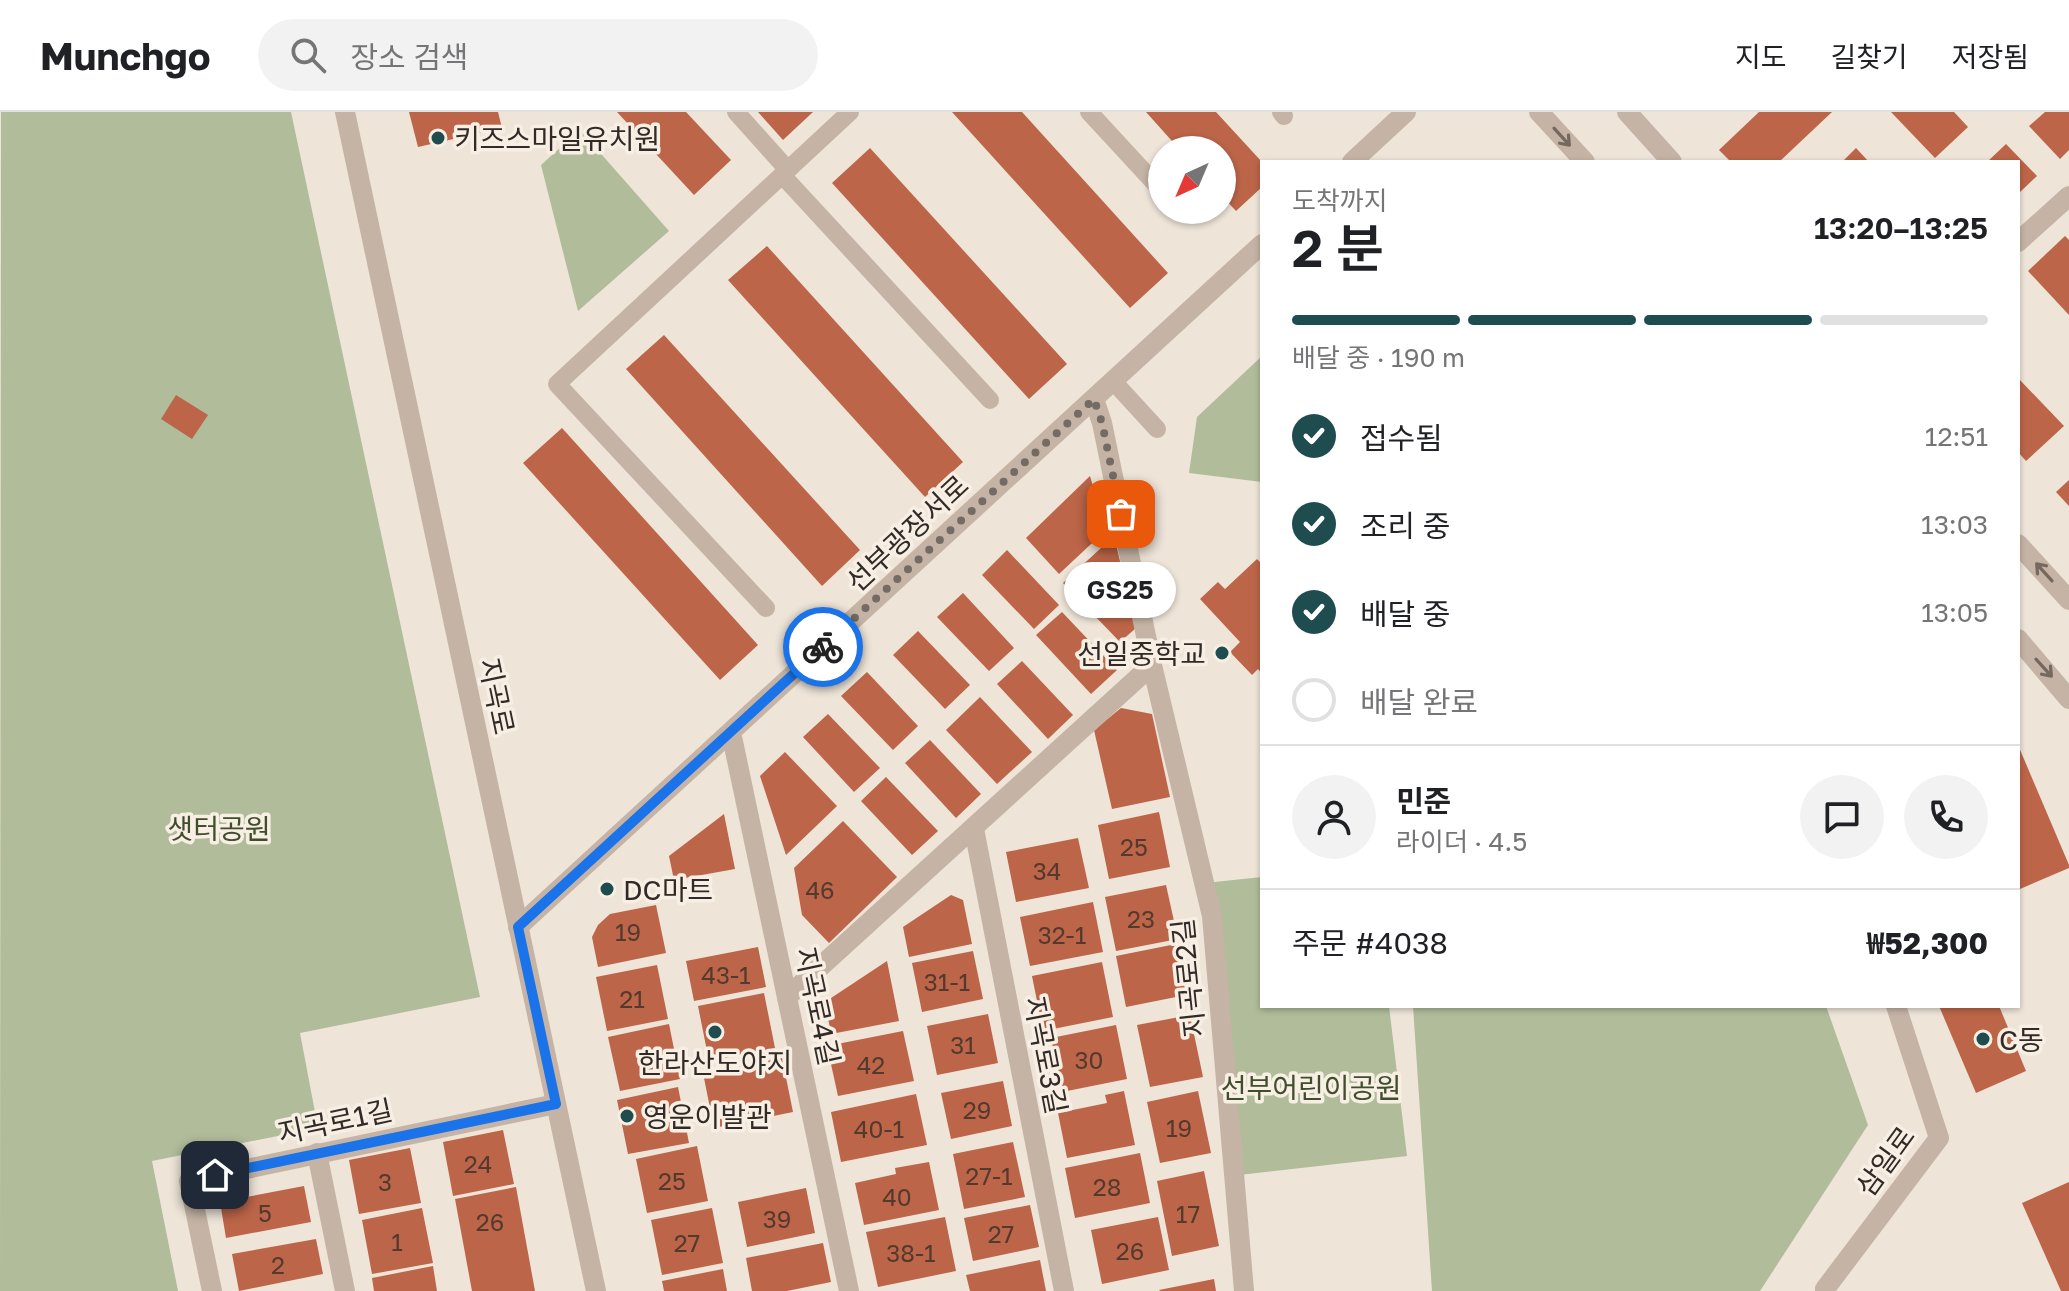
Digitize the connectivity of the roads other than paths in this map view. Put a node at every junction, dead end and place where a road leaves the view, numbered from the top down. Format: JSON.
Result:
{"nodes":[{"id":1,"x":345,"y":112,"type":"edge"},
{"id":2,"x":736,"y":112,"type":"edge"},
{"id":3,"x":850,"y":112,"type":"edge"},
{"id":4,"x":1089,"y":112,"type":"edge"},
{"id":5,"x":1406,"y":112,"type":"edge"},
{"id":6,"x":1539,"y":112,"type":"edge"},
{"id":7,"x":1627,"y":112,"type":"edge"},
{"id":8,"x":1354,"y":160,"type":"edge"},
{"id":9,"x":1583,"y":160,"type":"edge"},
{"id":10,"x":1670,"y":160,"type":"edge"},
{"id":11,"x":785,"y":172,"type":"junction"},
{"id":12,"x":1148,"y":176,"type":"edge"},
{"id":13,"x":2069,"y":196,"type":"edge"},
{"id":14,"x":2020,"y":240,"type":"edge"},
{"id":15,"x":1260,"y":246,"type":"edge"},
{"id":16,"x":1113,"y":381,"type":"junction"},
{"id":17,"x":1094,"y":399,"type":"junction"},
{"id":18,"x":990,"y":400,"type":"dead end"},
{"id":19,"x":1157,"y":429,"type":"dead end"},
{"id":20,"x":2020,"y":546,"type":"edge"},
{"id":21,"x":2069,"y":600,"type":"edge"},
{"id":22,"x":766,"y":608,"type":"dead end"},
{"id":23,"x":2020,"y":641,"type":"edge"},
{"id":24,"x":1152,"y":665,"type":"junction"},
{"id":25,"x":2069,"y":699,"type":"edge"},
{"id":26,"x":731,"y":732,"type":"junction"},
{"id":27,"x":974,"y":829,"type":"junction"},
{"id":28,"x":518,"y":927,"type":"junction"},
{"id":29,"x":787,"y":997,"type":"junction"},
{"id":30,"x":1897,"y":1008,"type":"edge"},
{"id":31,"x":556,"y":1104,"type":"junction"},
{"id":32,"x":317,"y":1153,"type":"junction"},
{"id":33,"x":212,"y":1291,"type":"edge"},
{"id":34,"x":345,"y":1291,"type":"edge"},
{"id":35,"x":596,"y":1291,"type":"edge"},
{"id":36,"x":849,"y":1291,"type":"edge"},
{"id":37,"x":1064,"y":1291,"type":"edge"},
{"id":38,"x":1244,"y":1291,"type":"edge"},
{"id":39,"x":1826,"y":1291,"type":"edge"}],
"edges":[{"from":1,"to":28,"type":"street","name":"지곡로"},
{"from":2,"to":11,"type":"lane"},
{"from":3,"to":11,"type":"lane"},
{"from":4,"to":12,"type":"lane"},
{"from":5,"to":8,"type":"street"},
{"from":6,"to":9,"type":"street","one_way":true},
{"from":7,"to":10,"type":"street"},
{"from":11,"to":18,"type":"lane"},
{"from":11,"to":22,"type":"lane"},
{"from":13,"to":14,"type":"street"},
{"from":15,"to":16,"type":"street","name":"선부광장서로"},
{"from":16,"to":17,"type":"street","name":"선부광장서로"},
{"from":16,"to":19,"type":"lane"},
{"from":17,"to":24,"type":"street","name":"지곡로2길"},
{"from":17,"to":26,"type":"street","name":"선부광장서로"},
{"from":21,"to":20,"type":"street","one_way":true},
{"from":23,"to":25,"type":"street","one_way":true},
{"from":24,"to":27,"type":"street"},
{"from":24,"to":38,"type":"street","name":"지곡로2길"},
{"from":26,"to":28,"type":"street","name":"선부광장서로"},
{"from":26,"to":29,"type":"street","name":"지곡로4길"},
{"from":27,"to":29,"type":"street"},
{"from":27,"to":37,"type":"street","name":"지곡로3길"},
{"from":28,"to":31,"type":"street","name":"지곡로"},
{"from":29,"to":36,"type":"street","name":"지곡로4길"},
{"from":30,"to":39,"type":"street","name":"삼일로"},
{"from":31,"to":32,"type":"street","name":"지곡로1길"},
{"from":31,"to":35,"type":"street","name":"지곡로"},
{"from":32,"to":33,"type":"street","name":"지곡로1길"},
{"from":32,"to":34,"type":"street"}]}
